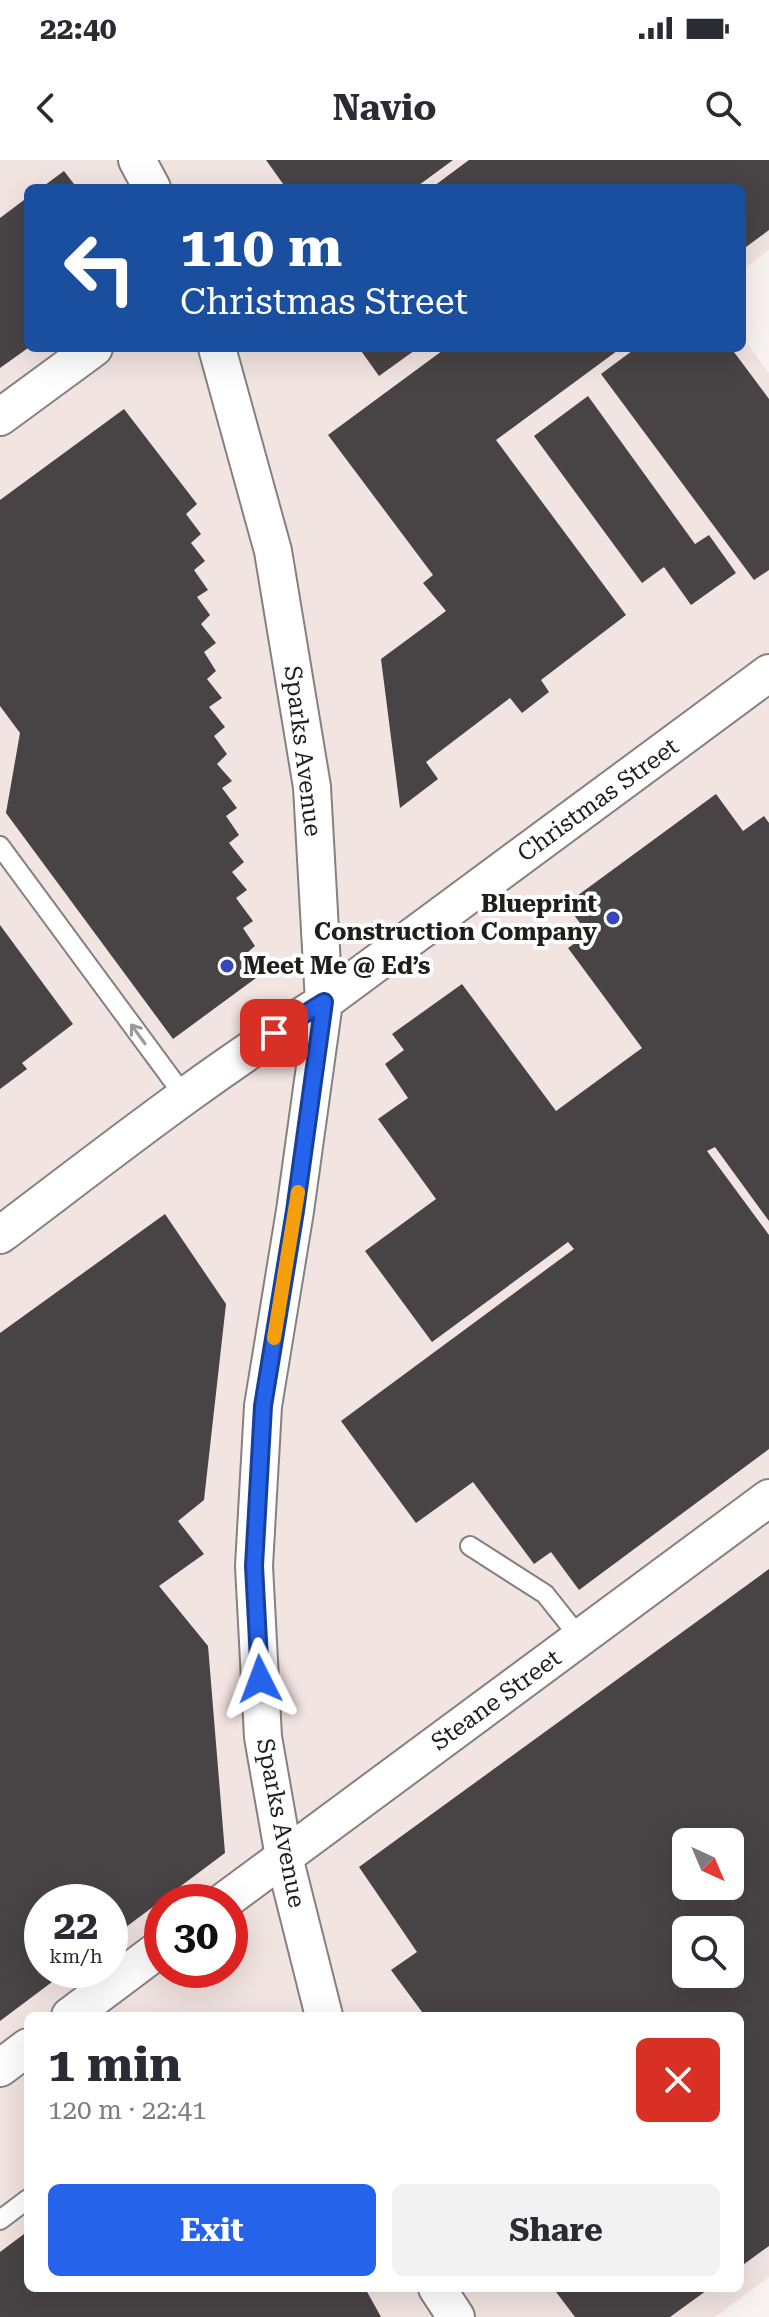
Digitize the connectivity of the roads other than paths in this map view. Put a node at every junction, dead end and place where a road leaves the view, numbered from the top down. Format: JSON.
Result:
{"nodes":[{"id":1,"x":137,"y":160,"type":"edge"},
{"id":2,"x":150,"y":184,"type":"edge"},
{"id":3,"x":89,"y":352,"type":"edge"},
{"id":4,"x":218,"y":352,"type":"edge"},
{"id":5,"x":0,"y":417,"type":"edge"},
{"id":6,"x":769,"y":673,"type":"edge"},
{"id":7,"x":0,"y":846,"type":"edge"},
{"id":8,"x":324,"y":1002,"type":"junction"},
{"id":9,"x":185,"y":1097,"type":"junction"},
{"id":10,"x":0,"y":1235,"type":"edge"},
{"id":11,"x":769,"y":1498,"type":"edge"},
{"id":12,"x":470,"y":1546,"type":"dead end"},
{"id":13,"x":580,"y":1638,"type":"junction"},
{"id":14,"x":284,"y":1857,"type":"junction"},
{"id":15,"x":247,"y":1884,"type":"edge"},
{"id":16,"x":144,"y":1960,"type":"edge"},
{"id":17,"x":75,"y":2012,"type":"edge"},
{"id":18,"x":323,"y":2012,"type":"edge"},
{"id":19,"x":24,"y":2050,"type":"edge"},
{"id":20,"x":0,"y":2068,"type":"edge"},
{"id":21,"x":24,"y":2202,"type":"edge"},
{"id":22,"x":0,"y":2220,"type":"edge"},
{"id":23,"x":440,"y":2292,"type":"edge"},
{"id":24,"x":456,"y":2317,"type":"edge"}],
"edges":[{"from":1,"to":2,"type":"street"},
{"from":3,"to":5,"type":"street"},
{"from":4,"to":8,"type":"street","name":"Sparks Avenue"},
{"from":6,"to":8,"type":"street","name":"Christmas Street"},
{"from":9,"to":7,"type":"lane","one_way":true},
{"from":8,"to":9,"type":"street","name":"Christmas Street"},
{"from":8,"to":14,"type":"street","name":"Sparks Avenue"},
{"from":9,"to":10,"type":"street","name":"Christmas Street"},
{"from":11,"to":13,"type":"street","name":"Steane Street"},
{"from":12,"to":13,"type":"lane"},
{"from":13,"to":14,"type":"street","name":"Steane Street"},
{"from":14,"to":15,"type":"street","name":"Steane Street"},
{"from":14,"to":18,"type":"street","name":"Sparks Avenue"},
{"from":16,"to":17,"type":"street"},
{"from":19,"to":20,"type":"street"},
{"from":21,"to":22,"type":"lane"},
{"from":23,"to":24,"type":"street"}]}
